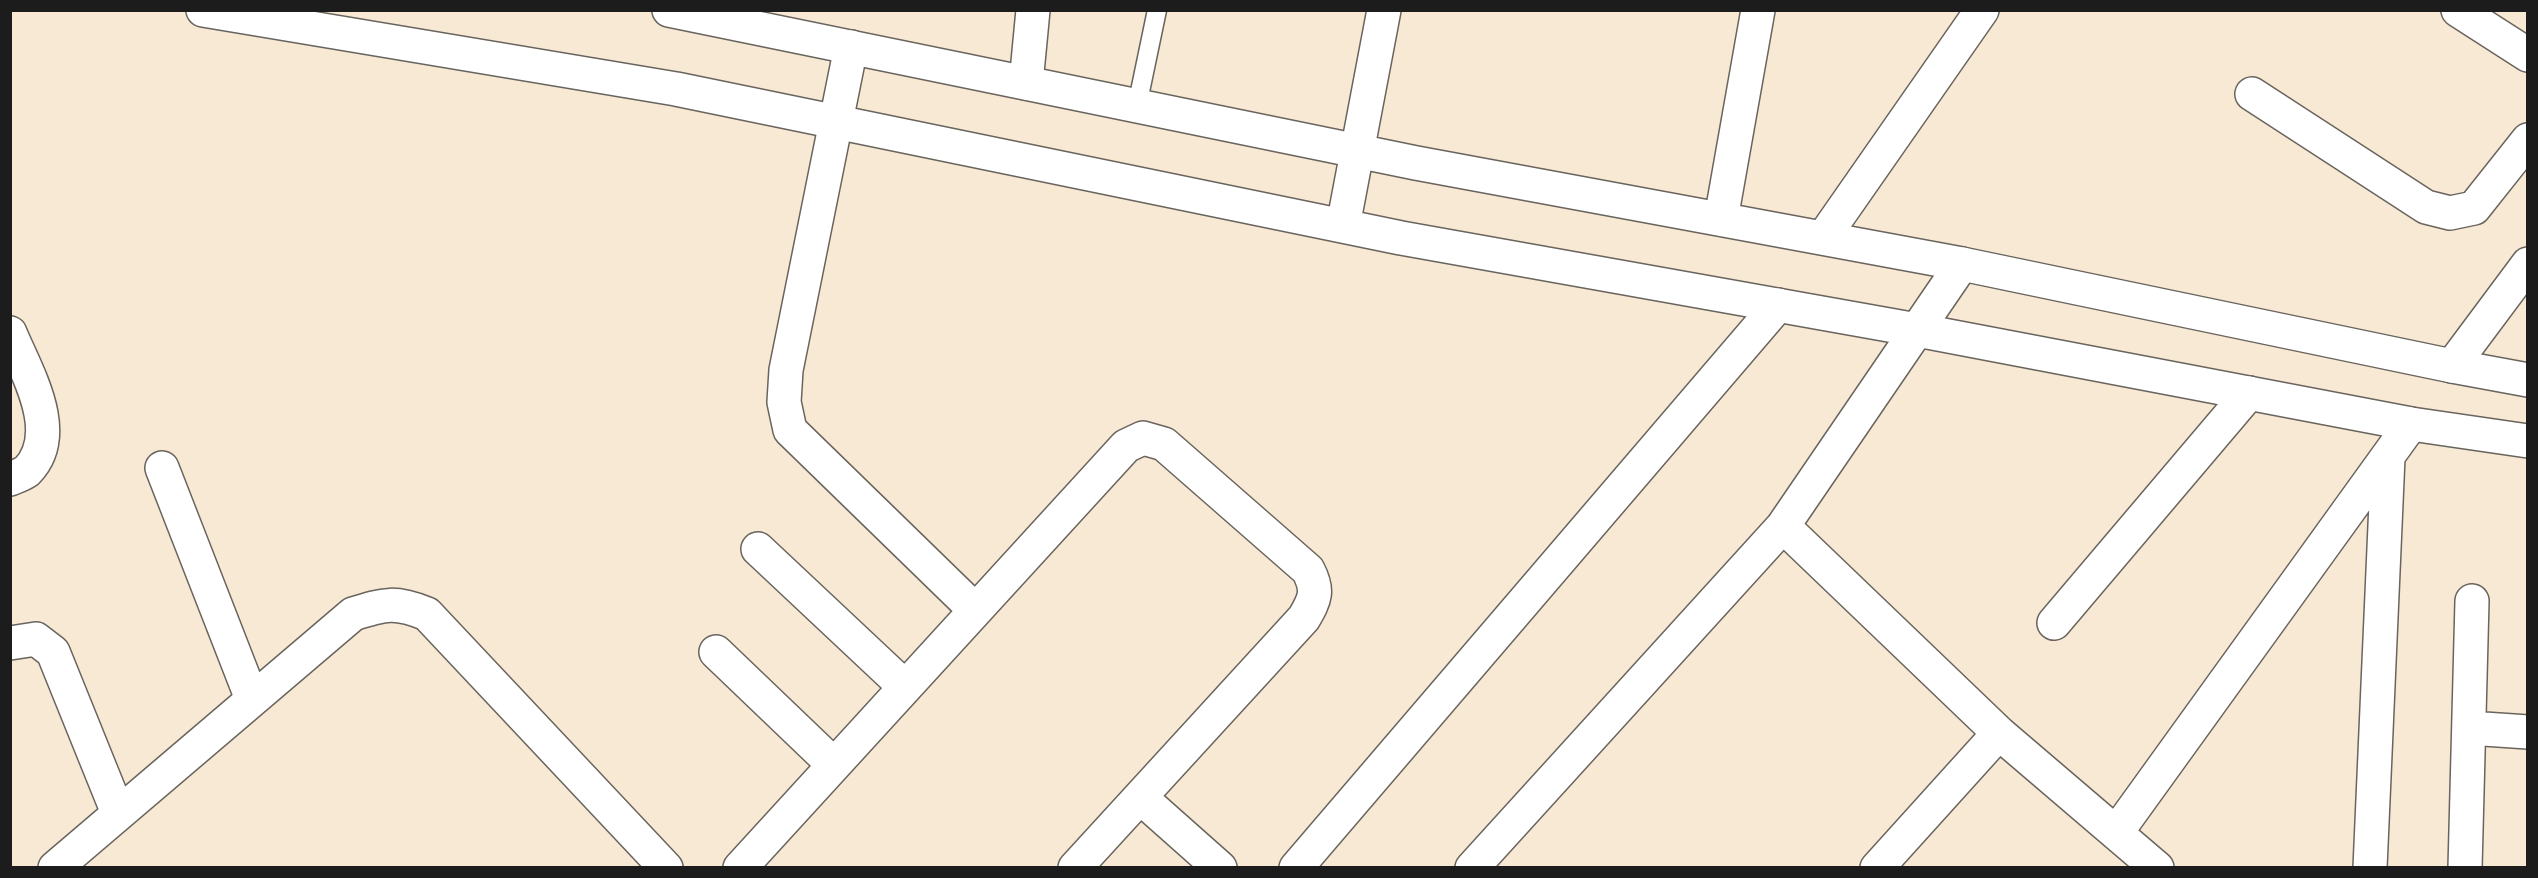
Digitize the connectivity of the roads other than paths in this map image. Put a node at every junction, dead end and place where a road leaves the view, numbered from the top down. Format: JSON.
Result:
{"nodes":[{"id":1,"x":203,"y":10,"type":"edge"},
{"id":2,"x":669,"y":10,"type":"edge"},
{"id":3,"x":1033,"y":10,"type":"edge"},
{"id":4,"x":1157,"y":10,"type":"edge"},
{"id":5,"x":1384,"y":10,"type":"edge"},
{"id":6,"x":1758,"y":10,"type":"edge"},
{"id":7,"x":1982,"y":10,"type":"edge"},
{"id":8,"x":2458,"y":10,"type":"edge"},
{"id":9,"x":851,"y":47,"type":"junction"},
{"id":10,"x":2528,"y":55,"type":"edge"},
{"id":11,"x":1026,"y":83,"type":"junction"},
{"id":12,"x":2252,"y":94,"type":"dead end"},
{"id":13,"x":1137,"y":106,"type":"junction"},
{"id":14,"x":837,"y":122,"type":"junction"},
{"id":15,"x":2528,"y":140,"type":"edge"},
{"id":16,"x":1359,"y":151,"type":"junction"},
{"id":17,"x":1721,"y":219,"type":"junction"},
{"id":18,"x":1343,"y":226,"type":"junction"},
{"id":19,"x":1823,"y":238,"type":"junction"},
{"id":20,"x":1962,"y":264,"type":"junction"},
{"id":21,"x":2528,"y":264,"type":"edge"},
{"id":22,"x":1778,"y":305,"type":"junction"},
{"id":23,"x":1917,"y":330,"type":"junction"},
{"id":24,"x":10,"y":333,"type":"edge"},
{"id":25,"x":2452,"y":366,"type":"junction"},
{"id":26,"x":2528,"y":380,"type":"edge"},
{"id":27,"x":2249,"y":393,"type":"junction"},
{"id":28,"x":2411,"y":424,"type":"junction"},
{"id":29,"x":2528,"y":441,"type":"edge"},
{"id":30,"x":2388,"y":457,"type":"junction"},
{"id":31,"x":162,"y":468,"type":"dead end"},
{"id":32,"x":10,"y":479,"type":"edge"},
{"id":33,"x":1783,"y":526,"type":"junction"},
{"id":34,"x":758,"y":549,"type":"dead end"},
{"id":35,"x":2472,"y":601,"type":"dead end"},
{"id":36,"x":975,"y":609,"type":"junction"},
{"id":37,"x":2054,"y":623,"type":"dead end"},
{"id":38,"x":10,"y":643,"type":"edge"},
{"id":39,"x":716,"y":652,"type":"dead end"},
{"id":40,"x":904,"y":687,"type":"junction"},
{"id":41,"x":252,"y":699,"type":"junction"},
{"id":42,"x":2469,"y":728,"type":"junction"},
{"id":43,"x":2528,"y":732,"type":"edge"},
{"id":44,"x":1999,"y":733,"type":"junction"},
{"id":45,"x":834,"y":765,"type":"junction"},
{"id":46,"x":1140,"y":797,"type":"junction"},
{"id":47,"x":118,"y":813,"type":"junction"},
{"id":48,"x":2116,"y":833,"type":"junction"},
{"id":49,"x":55,"y":867,"type":"edge"},
{"id":50,"x":666,"y":867,"type":"edge"},
{"id":51,"x":740,"y":867,"type":"edge"},
{"id":52,"x":1075,"y":867,"type":"edge"},
{"id":53,"x":1220,"y":867,"type":"edge"},
{"id":54,"x":1296,"y":867,"type":"edge"},
{"id":55,"x":1472,"y":867,"type":"edge"},
{"id":56,"x":1877,"y":867,"type":"edge"},
{"id":57,"x":2157,"y":867,"type":"edge"},
{"id":58,"x":2370,"y":867,"type":"edge"},
{"id":59,"x":2465,"y":867,"type":"edge"}],
"edges":[{"from":1,"to":14,"type":"street"},
{"from":2,"to":9,"type":"street"},
{"from":3,"to":11,"type":"street"},
{"from":4,"to":13,"type":"lane"},
{"from":5,"to":16,"type":"street"},
{"from":6,"to":17,"type":"street"},
{"from":7,"to":19,"type":"street"},
{"from":8,"to":10,"type":"street"},
{"from":9,"to":11,"type":"street"},
{"from":9,"to":14,"type":"street"},
{"from":11,"to":13,"type":"street"},
{"from":12,"to":15,"type":"street"},
{"from":13,"to":16,"type":"street"},
{"from":14,"to":18,"type":"street"},
{"from":14,"to":36,"type":"street"},
{"from":16,"to":17,"type":"street"},
{"from":16,"to":18,"type":"street"},
{"from":17,"to":19,"type":"street"},
{"from":18,"to":22,"type":"street"},
{"from":19,"to":20,"type":"street"},
{"from":20,"to":23,"type":"street"},
{"from":20,"to":25,"type":"street"},
{"from":21,"to":25,"type":"street"},
{"from":22,"to":23,"type":"street"},
{"from":22,"to":54,"type":"street"},
{"from":23,"to":27,"type":"street"},
{"from":23,"to":33,"type":"street"},
{"from":24,"to":32,"type":"street"},
{"from":25,"to":26,"type":"street"},
{"from":27,"to":28,"type":"street"},
{"from":27,"to":37,"type":"street"},
{"from":28,"to":29,"type":"street"},
{"from":28,"to":30,"type":"street"},
{"from":30,"to":48,"type":"street"},
{"from":30,"to":58,"type":"street"},
{"from":31,"to":41,"type":"street"},
{"from":33,"to":44,"type":"street"},
{"from":33,"to":55,"type":"street"},
{"from":34,"to":40,"type":"street"},
{"from":35,"to":42,"type":"street"},
{"from":36,"to":40,"type":"street"},
{"from":36,"to":46,"type":"street"},
{"from":38,"to":47,"type":"street"},
{"from":39,"to":45,"type":"street"},
{"from":40,"to":45,"type":"street"},
{"from":41,"to":47,"type":"street"},
{"from":41,"to":50,"type":"street"},
{"from":42,"to":43,"type":"street"},
{"from":42,"to":59,"type":"street"},
{"from":44,"to":48,"type":"street"},
{"from":44,"to":56,"type":"street"},
{"from":45,"to":51,"type":"street"},
{"from":46,"to":52,"type":"street"},
{"from":46,"to":53,"type":"street"},
{"from":47,"to":49,"type":"street"},
{"from":48,"to":57,"type":"street"}]}
